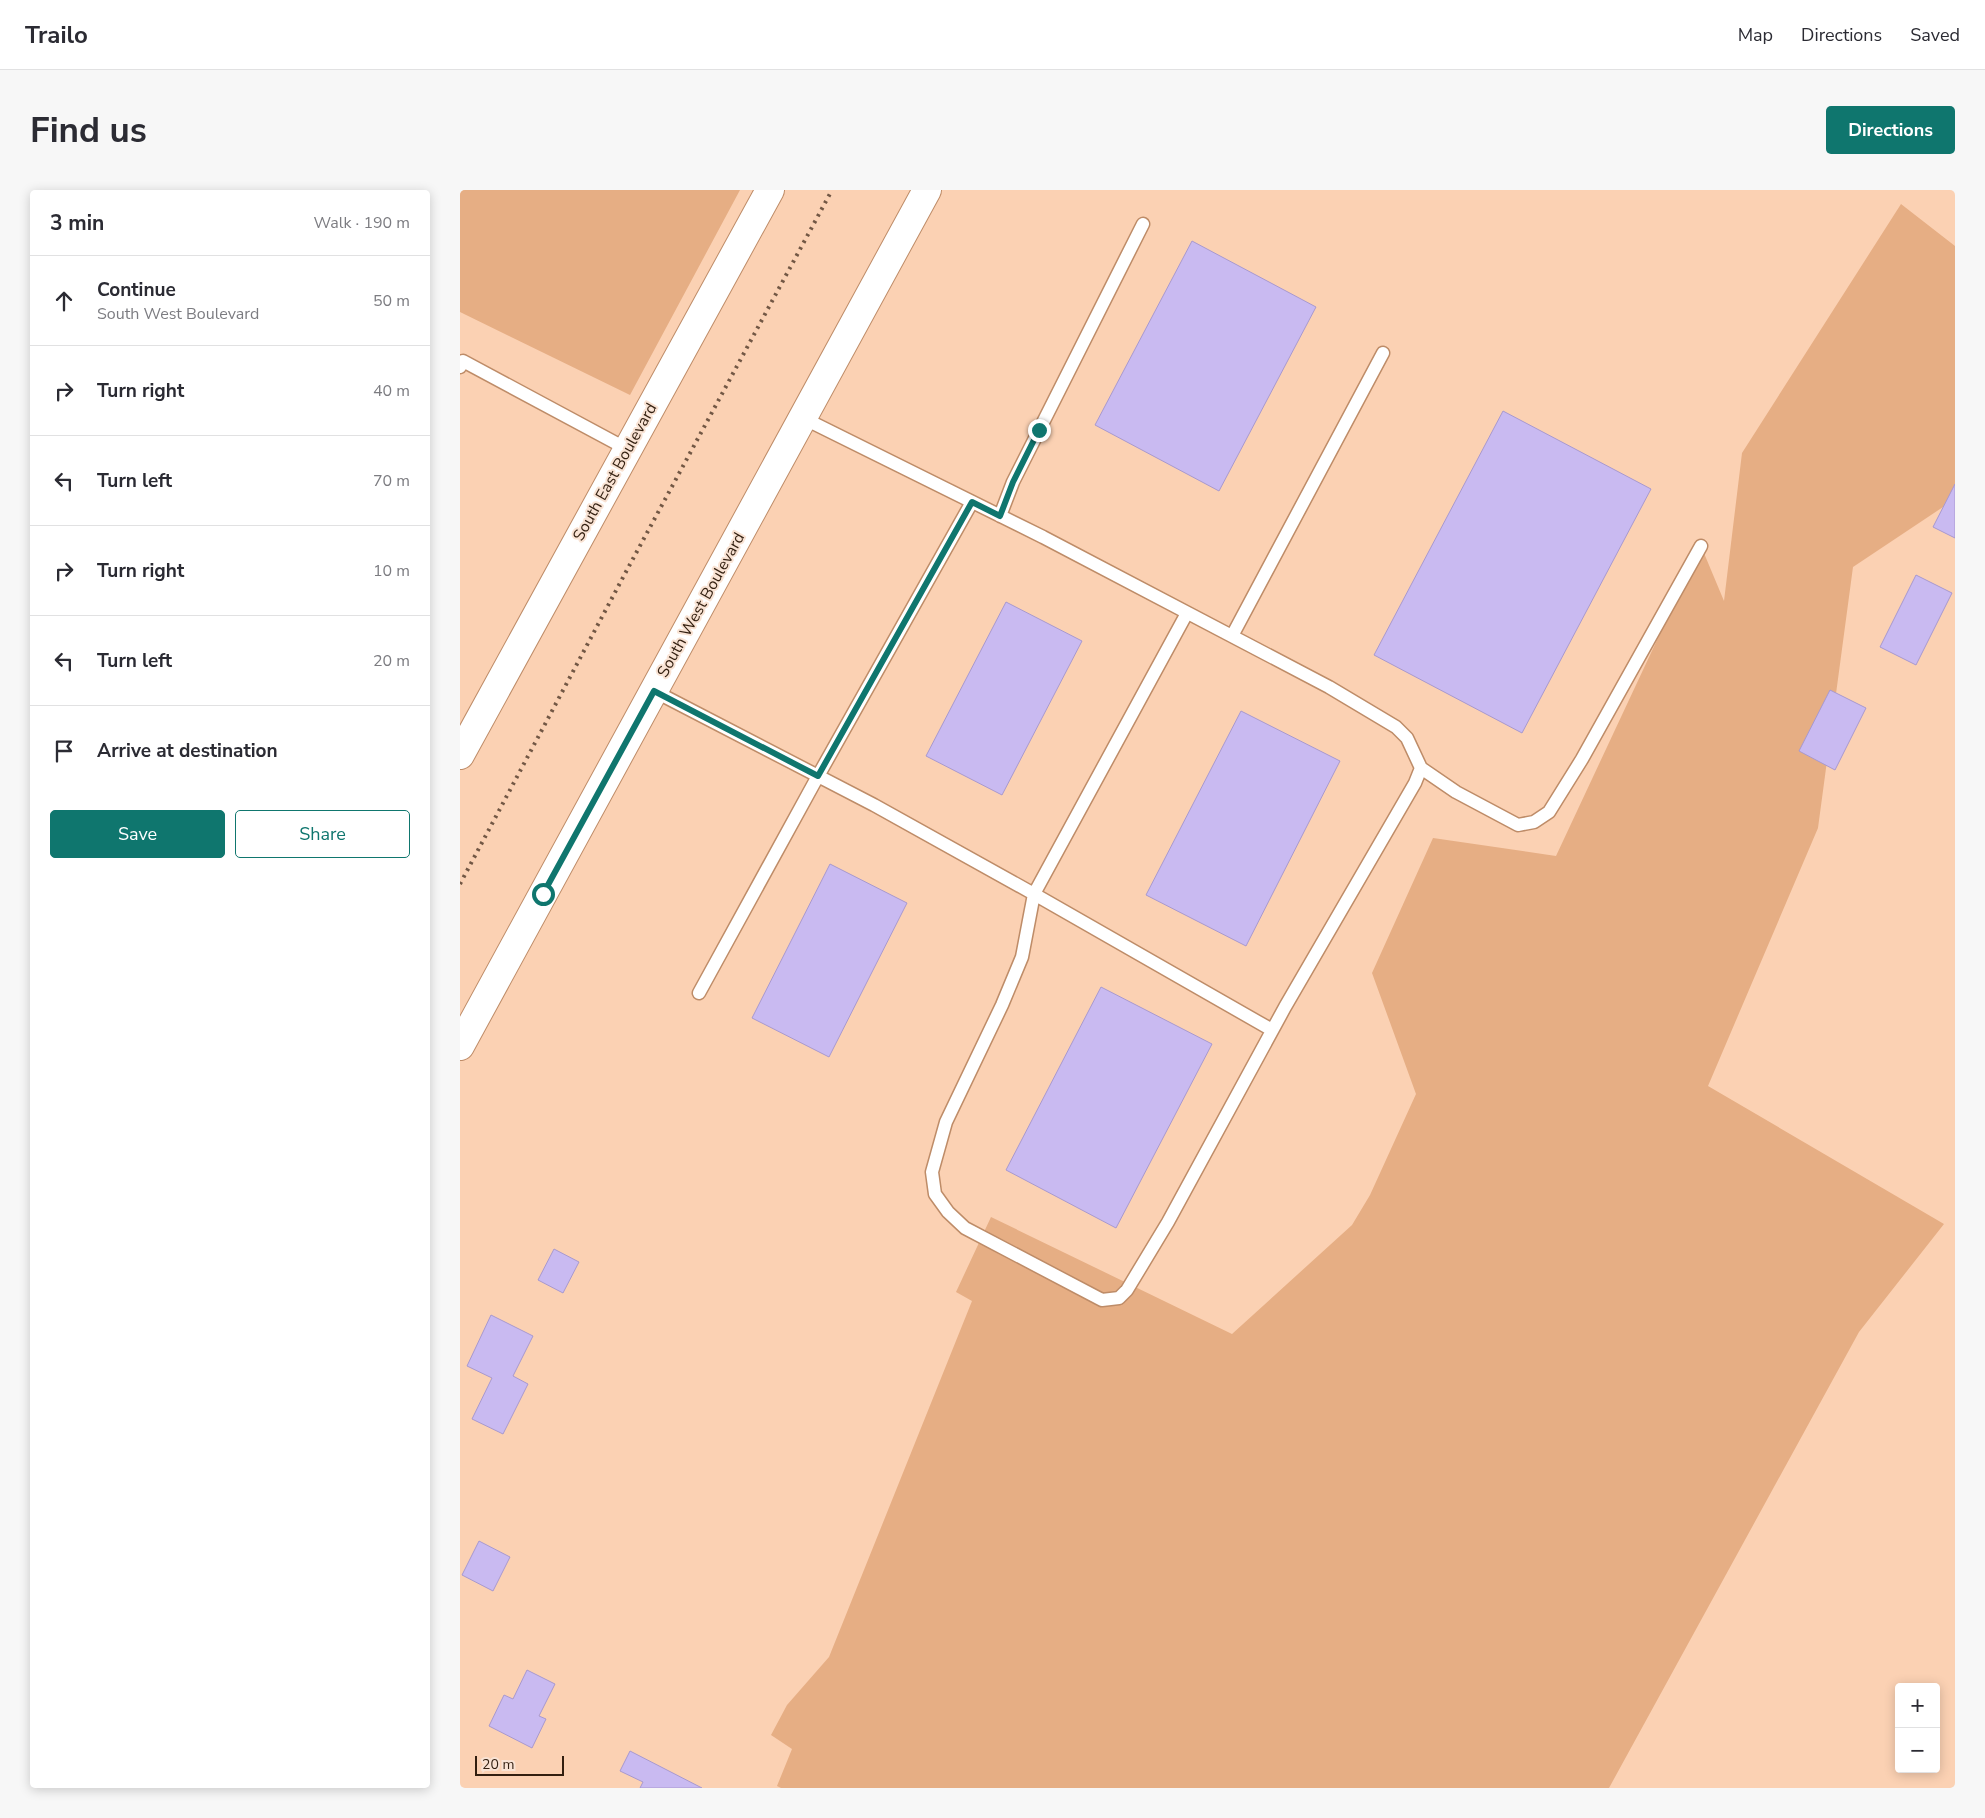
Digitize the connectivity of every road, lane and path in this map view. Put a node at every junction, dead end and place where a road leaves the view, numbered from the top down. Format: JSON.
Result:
{"nodes":[{"id":1,"x":770,"y":190,"type":"edge"},
{"id":2,"x":927,"y":190,"type":"edge"},
{"id":3,"x":1143,"y":224,"type":"dead end"},
{"id":4,"x":1383,"y":353,"type":"dead end"},
{"id":5,"x":460,"y":367,"type":"edge"},
{"id":6,"x":803,"y":418,"type":"junction"},
{"id":7,"x":627,"y":449,"type":"junction"},
{"id":8,"x":972,"y":502,"type":"junction"},
{"id":9,"x":1000,"y":516,"type":"junction"},
{"id":10,"x":1701,"y":546,"type":"dead end"},
{"id":11,"x":1187,"y":613,"type":"junction"},
{"id":12,"x":1232,"y":636,"type":"junction"},
{"id":13,"x":654,"y":691,"type":"junction"},
{"id":14,"x":466,"y":728,"type":"edge"},
{"id":15,"x":460,"y":755,"type":"edge"},
{"id":16,"x":1421,"y":768,"type":"junction"},
{"id":17,"x":818,"y":776,"type":"junction"},
{"id":18,"x":1034,"y":894,"type":"junction"},
{"id":19,"x":699,"y":993,"type":"dead end"},
{"id":20,"x":1272,"y":1030,"type":"junction"},
{"id":21,"x":460,"y":1046,"type":"edge"}],
"edges":[{"from":1,"to":7,"type":"main road","name":"South East Boulevard"},
{"from":2,"to":6,"type":"main road","name":"South West Boulevard"},
{"from":3,"to":9,"type":"lane"},
{"from":4,"to":12,"type":"lane"},
{"from":5,"to":7,"type":"lane"},
{"from":6,"to":8,"type":"lane"},
{"from":6,"to":13,"type":"main road","name":"South West Boulevard"},
{"from":7,"to":14,"type":"main road","name":"South East Boulevard"},
{"from":8,"to":9,"type":"lane"},
{"from":8,"to":17,"type":"lane"},
{"from":9,"to":11,"type":"lane"},
{"from":10,"to":16,"type":"lane"},
{"from":11,"to":12,"type":"lane"},
{"from":11,"to":18,"type":"lane"},
{"from":12,"to":16,"type":"lane"},
{"from":13,"to":17,"type":"lane"},
{"from":13,"to":21,"type":"main road","name":"South West Boulevard"},
{"from":14,"to":15,"type":"main road","name":"South East Boulevard"},
{"from":16,"to":20,"type":"lane"},
{"from":17,"to":18,"type":"lane"},
{"from":17,"to":19,"type":"lane"},
{"from":18,"to":20,"type":"lane"},
{"from":18,"to":20,"type":"lane"}]}
